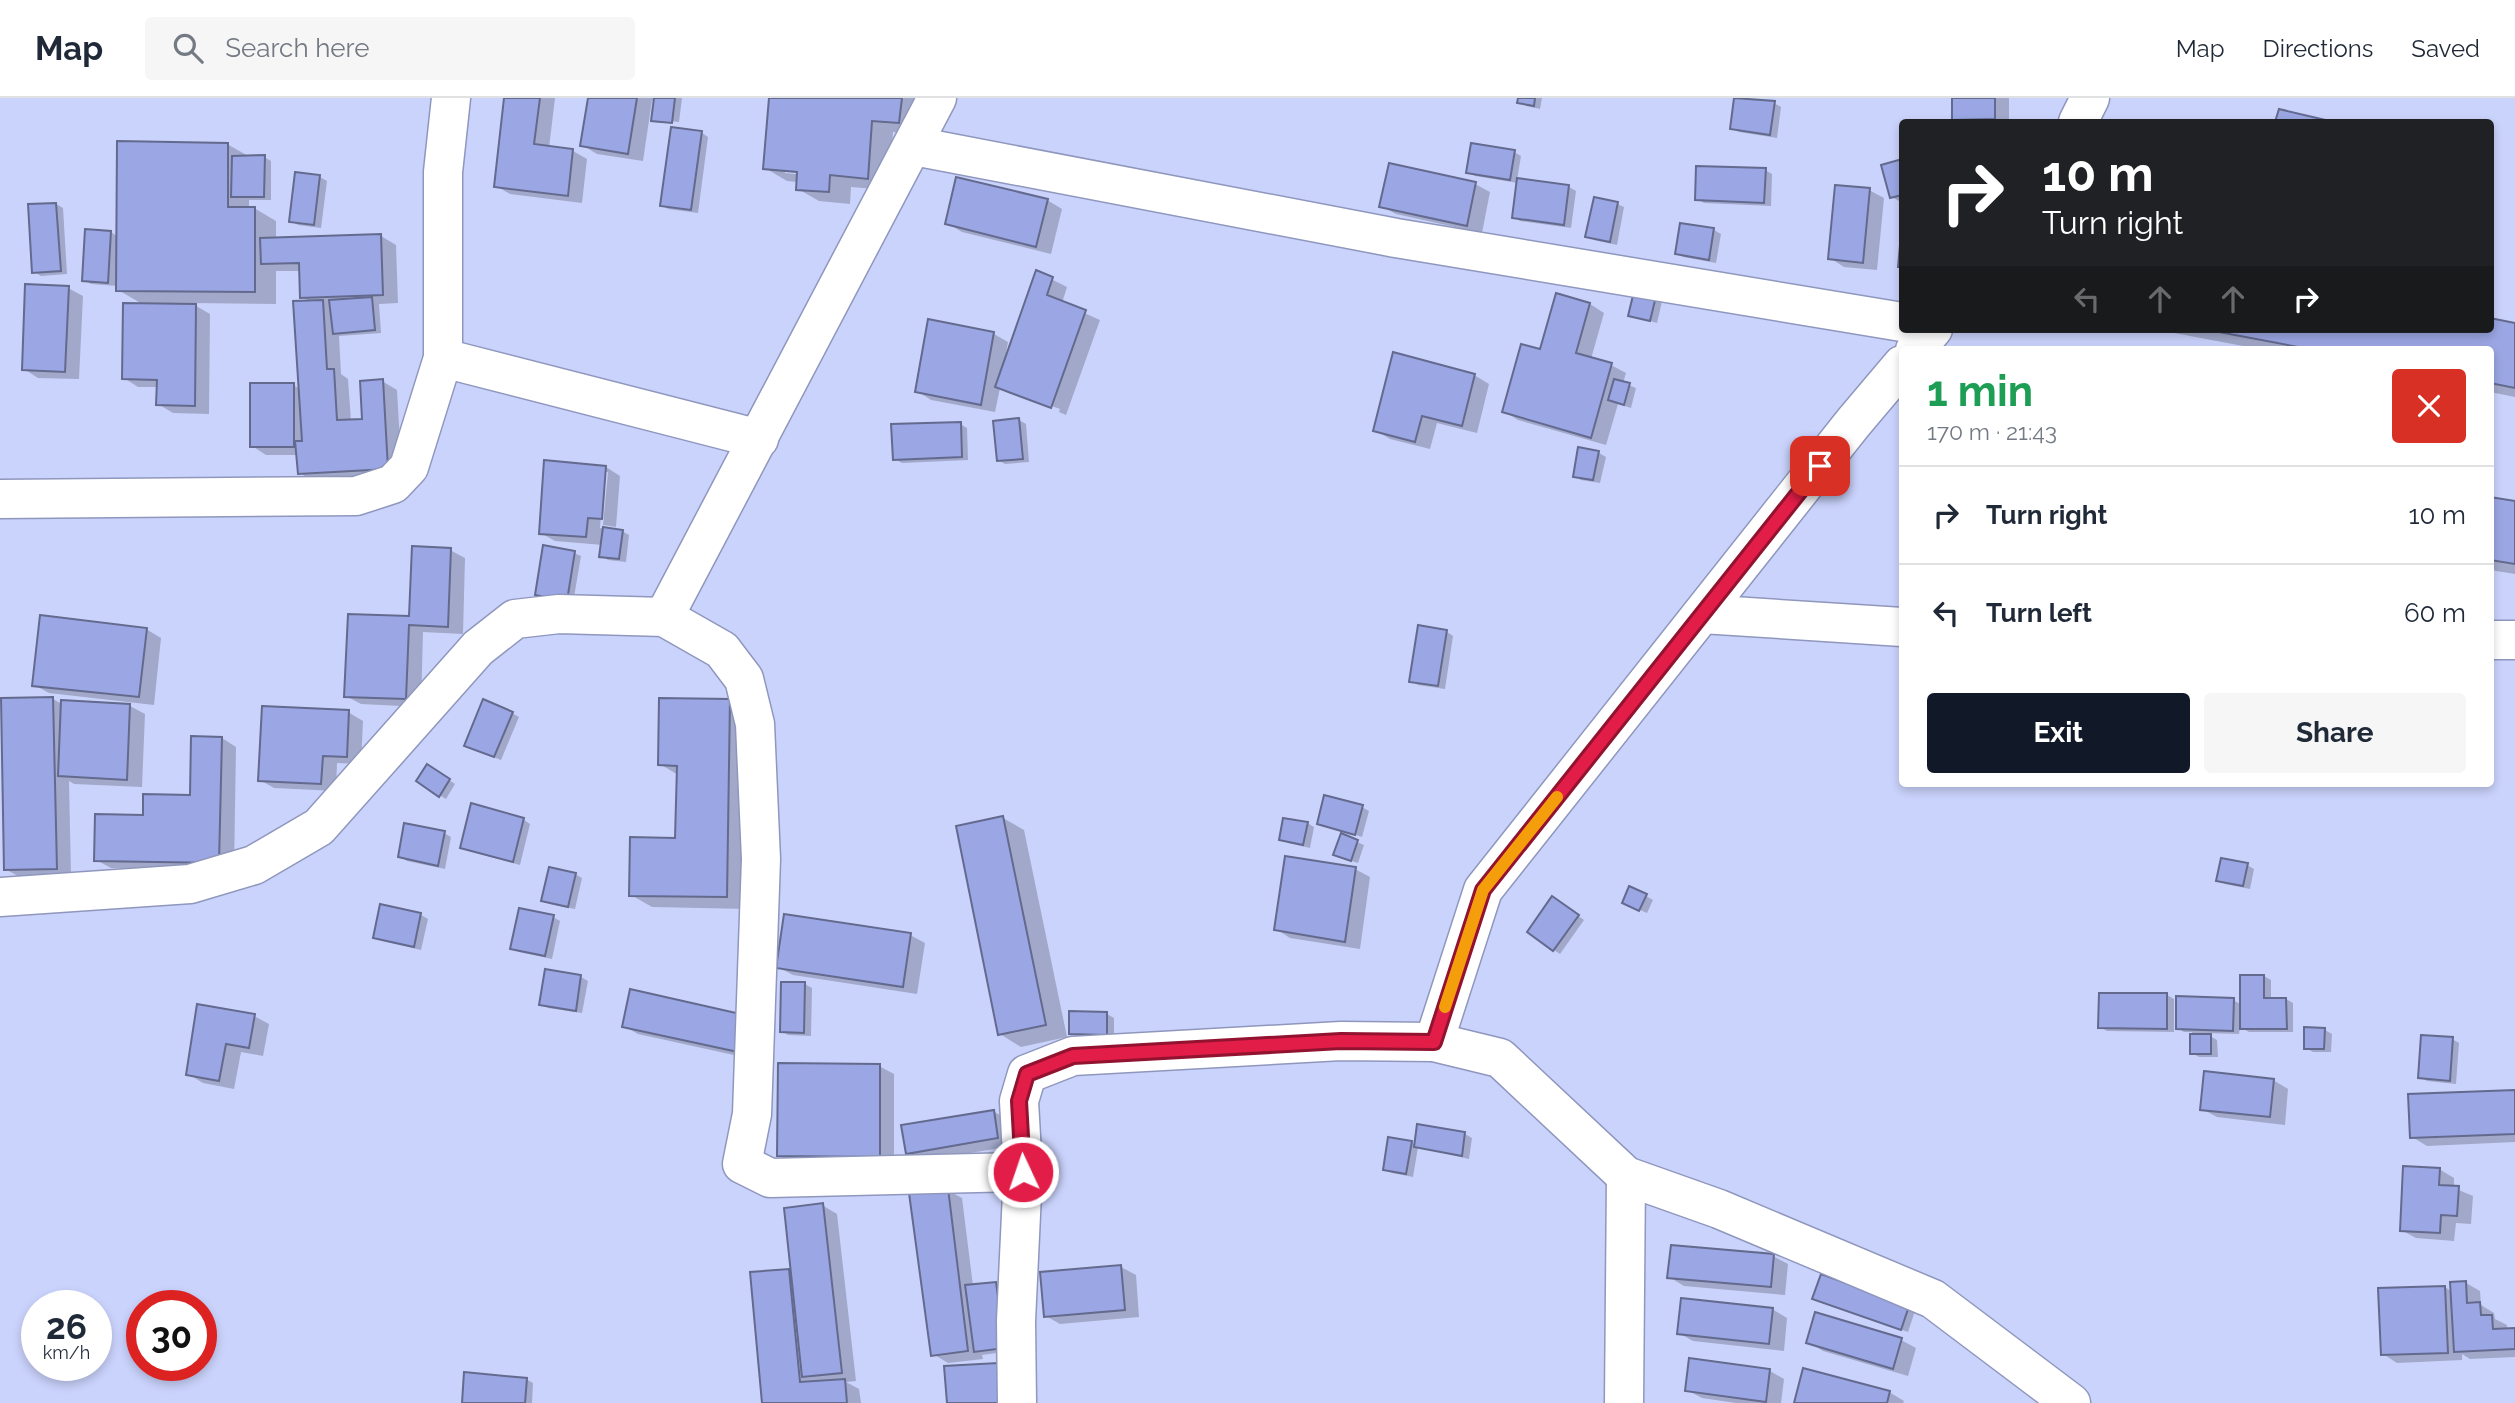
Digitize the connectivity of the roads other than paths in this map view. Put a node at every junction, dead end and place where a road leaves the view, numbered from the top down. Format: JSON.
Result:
{"nodes":[{"id":1,"x":451,"y":98,"type":"edge"},
{"id":2,"x":937,"y":98,"type":"edge"},
{"id":3,"x":2090,"y":98,"type":"edge"},
{"id":4,"x":2080,"y":119,"type":"edge"},
{"id":5,"x":914,"y":146,"type":"junction"},
{"id":6,"x":1899,"y":322,"type":"edge"},
{"id":7,"x":443,"y":358,"type":"junction"},
{"id":8,"x":1899,"y":369,"type":"edge"},
{"id":9,"x":759,"y":439,"type":"junction"},
{"id":10,"x":0,"y":499,"type":"edge"},
{"id":11,"x":1702,"y":614,"type":"junction"},
{"id":12,"x":664,"y":617,"type":"junction"},
{"id":13,"x":1899,"y":627,"type":"edge"},
{"id":14,"x":2494,"y":640,"type":"edge"},
{"id":15,"x":2515,"y":640,"type":"edge"},
{"id":16,"x":0,"y":897,"type":"edge"},
{"id":17,"x":1434,"y":1042,"type":"junction"},
{"id":18,"x":1023,"y":1172,"type":"junction"},
{"id":19,"x":1626,"y":1176,"type":"junction"},
{"id":20,"x":1017,"y":1403,"type":"edge"},
{"id":21,"x":1625,"y":1403,"type":"edge"},
{"id":22,"x":2071,"y":1403,"type":"edge"}],
"edges":[{"from":1,"to":7,"type":"street"},
{"from":2,"to":5,"type":"street"},
{"from":3,"to":4,"type":"street"},
{"from":5,"to":6,"type":"street"},
{"from":5,"to":9,"type":"street"},
{"from":7,"to":9,"type":"street"},
{"from":7,"to":10,"type":"street"},
{"from":8,"to":11,"type":"street"},
{"from":9,"to":12,"type":"street"},
{"from":11,"to":13,"type":"street"},
{"from":11,"to":17,"type":"street"},
{"from":12,"to":16,"type":"street"},
{"from":12,"to":18,"type":"street"},
{"from":14,"to":15,"type":"street"},
{"from":17,"to":18,"type":"street"},
{"from":17,"to":19,"type":"street"},
{"from":18,"to":20,"type":"street"},
{"from":19,"to":21,"type":"street"},
{"from":19,"to":22,"type":"street"}]}
